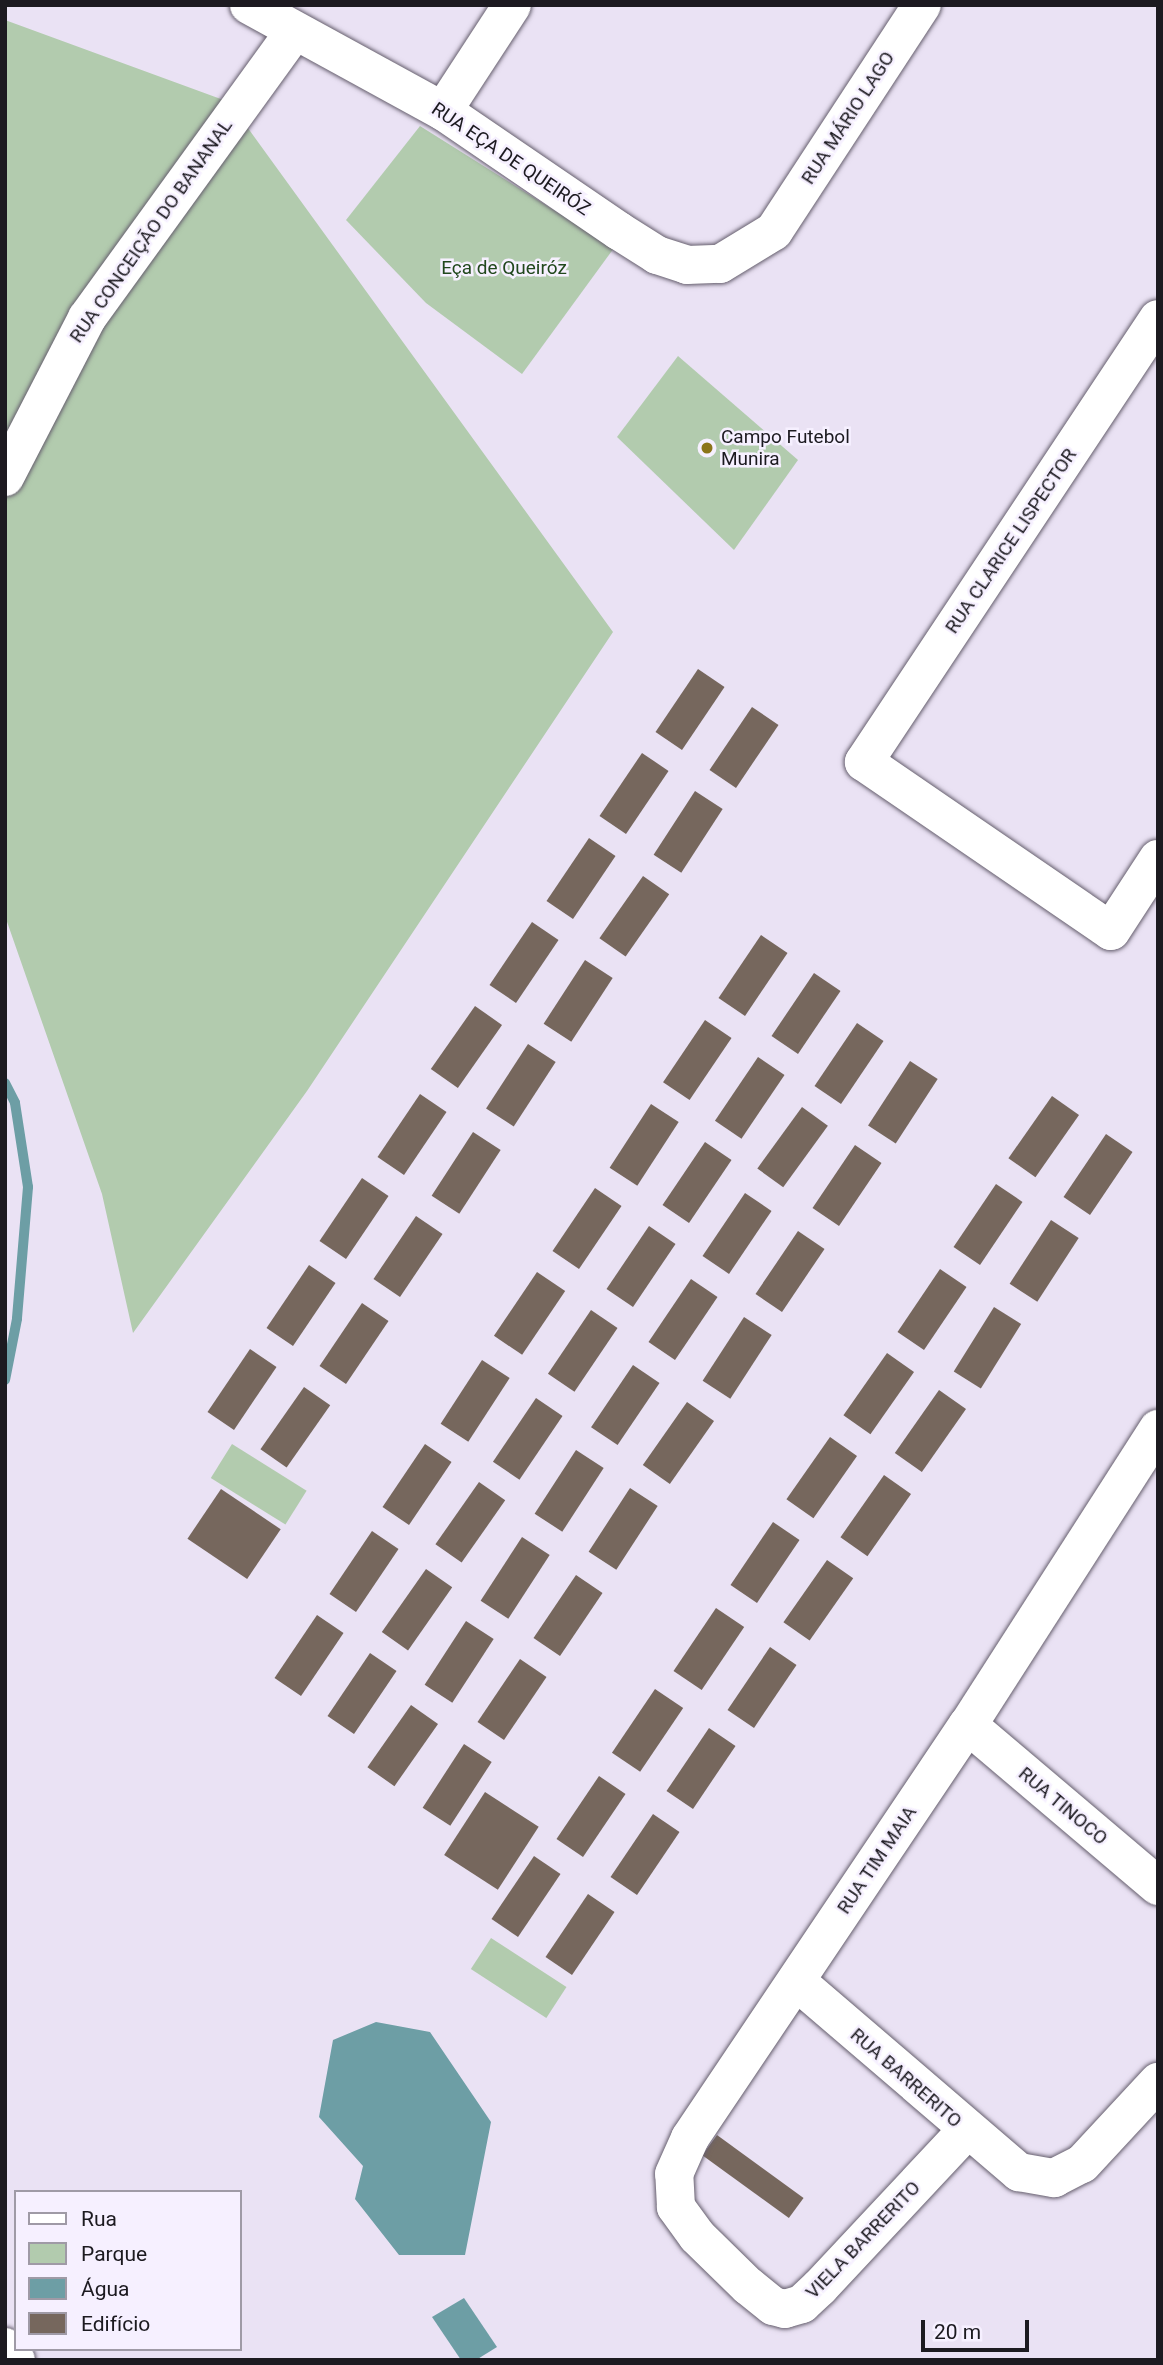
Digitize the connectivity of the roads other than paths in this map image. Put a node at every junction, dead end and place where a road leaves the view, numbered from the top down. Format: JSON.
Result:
{"nodes":[{"id":1,"x":249,"y":5,"type":"edge"},
{"id":2,"x":512,"y":5,"type":"edge"},
{"id":3,"x":922,"y":5,"type":"edge"},
{"id":4,"x":293,"y":33,"type":"junction"},
{"id":5,"x":443,"y":111,"type":"junction"},
{"id":6,"x":774,"y":231,"type":"joint"},
{"id":7,"x":1158,"y":320,"type":"edge"},
{"id":8,"x":5,"y":477,"type":"edge"},
{"id":9,"x":1158,"y":859,"type":"edge"},
{"id":10,"x":1152,"y":1452,"type":"edge"},
{"id":11,"x":968,"y":1726,"type":"junction"},
{"id":12,"x":1158,"y":1886,"type":"edge"},
{"id":13,"x":796,"y":1981,"type":"junction"},
{"id":14,"x":1158,"y":2082,"type":"edge"},
{"id":15,"x":966,"y":2131,"type":"junction"},
{"id":16,"x":748,"y":2286,"type":"joint"},
{"id":17,"x":5,"y":2347,"type":"edge"},
{"id":18,"x":16,"y":2360,"type":"edge"}],
"edges":[{"from":1,"to":4,"type":"street","name":"RUA EÇA DE QUEIRÓZ"},
{"from":2,"to":5,"type":"street"},
{"from":3,"to":6,"type":"street","name":"RUA MÁRIO LAGO"},
{"from":4,"to":5,"type":"street","name":"RUA EÇA DE QUEIRÓZ"},
{"from":4,"to":8,"type":"street","name":"RUA CONCEIÇÃO DO BANANAL"},
{"from":5,"to":6,"type":"street","name":"RUA EÇA DE QUEIRÓZ"},
{"from":7,"to":9,"type":"street","name":"RUA CLARICE LISPECTOR"},
{"from":10,"to":11,"type":"street","name":"RUA TIM MAIA"},
{"from":11,"to":12,"type":"street","name":"RUA TINOCO"},
{"from":11,"to":13,"type":"street","name":"RUA TIM MAIA"},
{"from":13,"to":15,"type":"street","name":"RUA BARRERITO"},
{"from":13,"to":16,"type":"street","name":"RUA TIM MAIA"},
{"from":14,"to":15,"type":"street","name":"RUA BARRERITO"},
{"from":15,"to":16,"type":"street","name":"VIELA BARRERITO"},
{"from":17,"to":18,"type":"street"}]}
